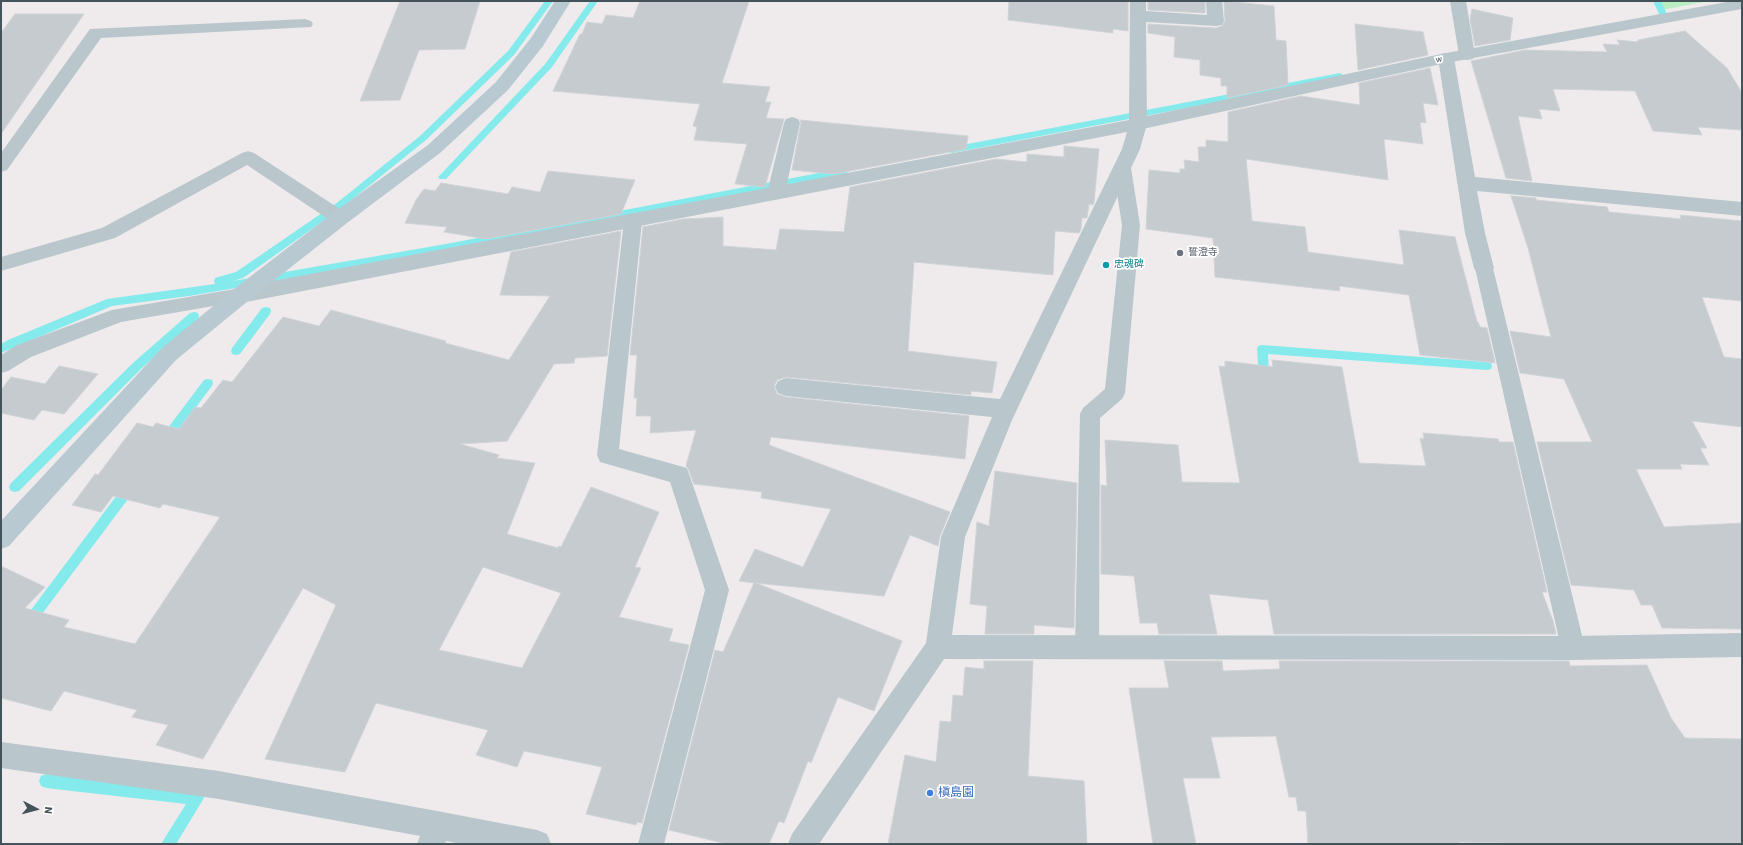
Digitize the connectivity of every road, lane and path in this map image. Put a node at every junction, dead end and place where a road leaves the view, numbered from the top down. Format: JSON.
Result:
{"nodes":[{"id":1,"x":563,"y":1,"type":"edge"},
{"id":2,"x":1214,"y":1,"type":"edge"},
{"id":3,"x":1458,"y":1,"type":"edge"},
{"id":4,"x":1742,"y":4,"type":"edge"},
{"id":5,"x":1138,"y":8,"type":"edge"},
{"id":6,"x":305,"y":24,"type":"dead end"},
{"id":7,"x":1467,"y":55,"type":"junction"},
{"id":8,"x":1446,"y":58,"type":"junction"},
{"id":9,"x":792,"y":123,"type":"dead end"},
{"id":10,"x":1138,"y":124,"type":"junction"},
{"id":11,"x":1,"y":166,"type":"edge"},
{"id":12,"x":1122,"y":168,"type":"junction"},
{"id":13,"x":1466,"y":183,"type":"junction"},
{"id":14,"x":776,"y":193,"type":"junction"},
{"id":15,"x":1742,"y":210,"type":"edge"},
{"id":16,"x":340,"y":218,"type":"junction"},
{"id":17,"x":633,"y":221,"type":"junction"},
{"id":18,"x":1,"y":264,"type":"edge"},
{"id":19,"x":1484,"y":268,"type":"joint"},
{"id":20,"x":241,"y":295,"type":"junction"},
{"id":21,"x":1,"y":365,"type":"edge"},
{"id":22,"x":786,"y":387,"type":"dead end"},
{"id":23,"x":1006,"y":409,"type":"junction"},
{"id":24,"x":1,"y":538,"type":"edge"},
{"id":25,"x":1742,"y":645,"type":"edge"},
{"id":26,"x":938,"y":647,"type":"junction"},
{"id":27,"x":1087,"y":647,"type":"junction"},
{"id":28,"x":1573,"y":648,"type":"junction"},
{"id":29,"x":1,"y":755,"type":"edge"},
{"id":30,"x":434,"y":834,"type":"edge"},
{"id":31,"x":537,"y":844,"type":"edge"},
{"id":32,"x":651,"y":844,"type":"edge"},
{"id":33,"x":802,"y":844,"type":"edge"}],
"edges":[{"from":1,"to":16,"type":"street"},
{"from":2,"to":5,"type":"street"},
{"from":3,"to":7,"type":"street"},
{"from":4,"to":7,"type":"lane","name":"w"},
{"from":5,"to":10,"type":"street"},
{"from":6,"to":11,"type":"lane"},
{"from":7,"to":8,"type":"lane","name":"w"},
{"from":8,"to":10,"type":"lane","name":"w"},
{"from":8,"to":13,"type":"street"},
{"from":9,"to":14,"type":"lane"},
{"from":10,"to":12,"type":"street"},
{"from":10,"to":14,"type":"street"},
{"from":12,"to":23,"type":"street"},
{"from":12,"to":27,"type":"lane"},
{"from":13,"to":15,"type":"street"},
{"from":13,"to":19,"type":"street"},
{"from":14,"to":17,"type":"street"},
{"from":16,"to":18,"type":"lane"},
{"from":16,"to":20,"type":"street"},
{"from":17,"to":20,"type":"street"},
{"from":17,"to":32,"type":"lane"},
{"from":19,"to":28,"type":"lane"},
{"from":20,"to":21,"type":"lane"},
{"from":20,"to":24,"type":"street"},
{"from":22,"to":23,"type":"street"},
{"from":23,"to":26,"type":"street"},
{"from":25,"to":28,"type":"street"},
{"from":26,"to":27,"type":"street"},
{"from":26,"to":33,"type":"street"},
{"from":27,"to":28,"type":"street"},
{"from":29,"to":30,"type":"street"},
{"from":30,"to":31,"type":"street"}]}
